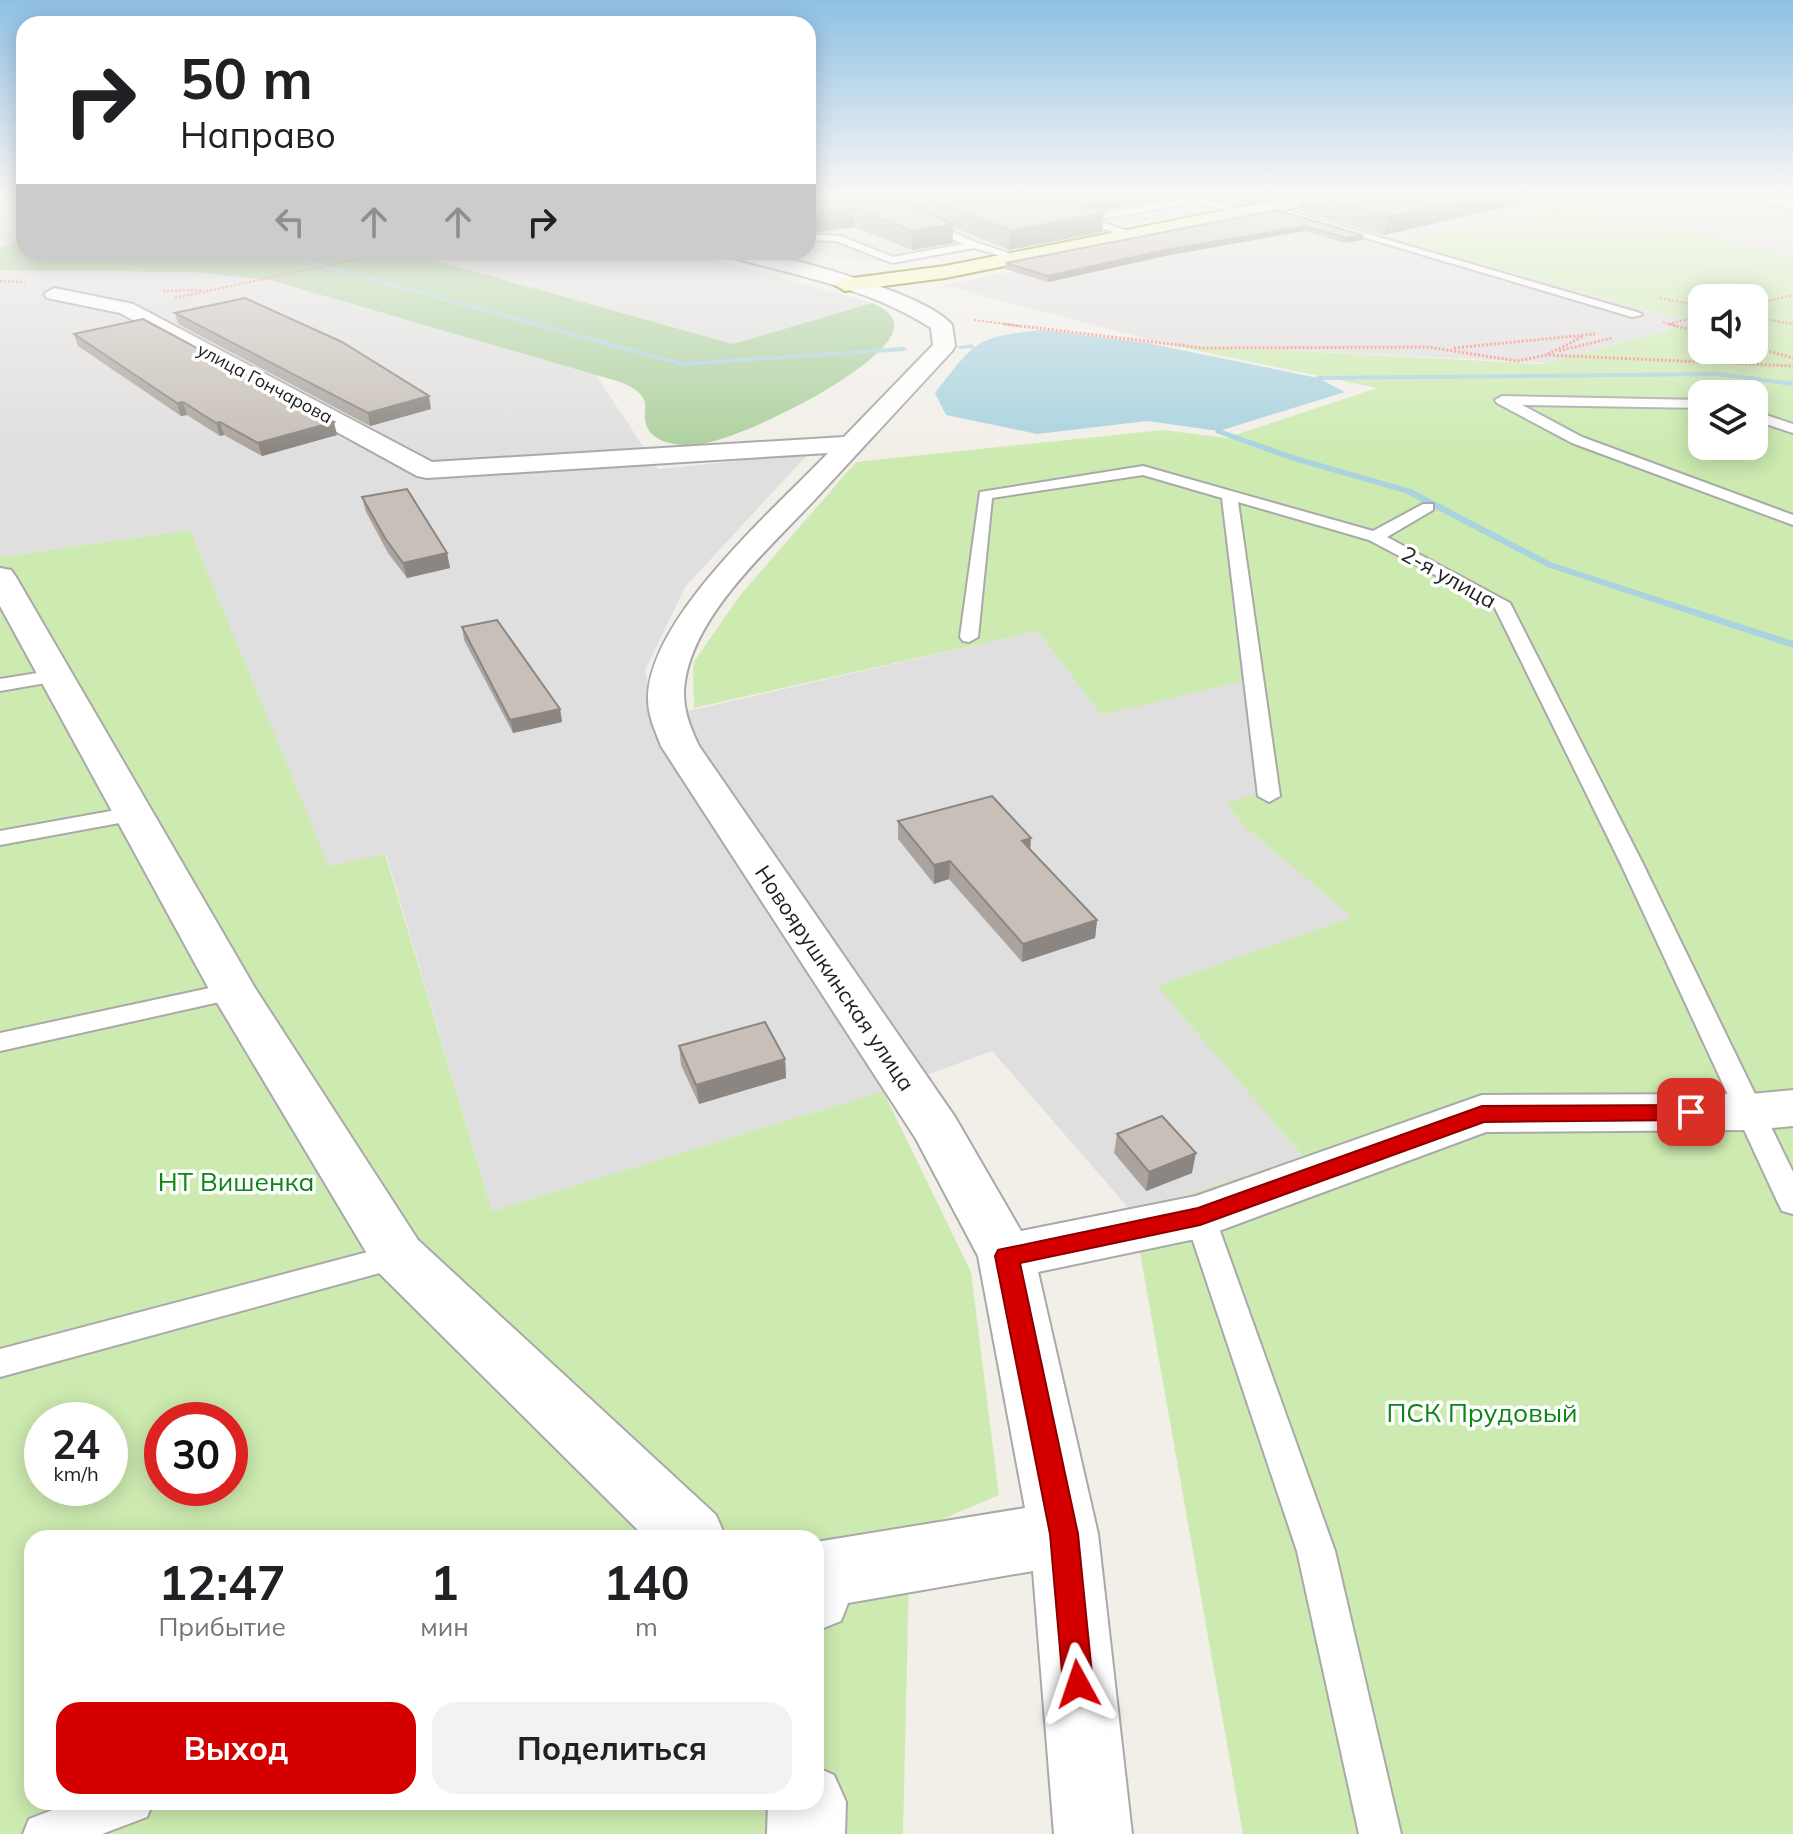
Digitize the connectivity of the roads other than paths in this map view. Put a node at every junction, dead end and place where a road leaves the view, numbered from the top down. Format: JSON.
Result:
{"nodes":[{"id":1,"x":827,"y":280,"type":"edge"},
{"id":2,"x":904,"y":280,"type":"edge"},
{"id":3,"x":1526,"y":280,"type":"edge"},
{"id":4,"x":845,"y":285,"type":"junction"},
{"id":5,"x":54,"y":294,"type":"dead end"},
{"id":6,"x":1636,"y":315,"type":"road end"},
{"id":7,"x":1688,"y":404,"type":"edge"},
{"id":8,"x":1768,"y":420,"type":"edge"},
{"id":9,"x":1793,"y":429,"type":"edge"},
{"id":10,"x":852,"y":444,"type":"junction"},
{"id":11,"x":1229,"y":495,"type":"junction"},
{"id":12,"x":1428,"y":507,"type":"dead end"},
{"id":13,"x":1793,"y":520,"type":"edge"},
{"id":14,"x":1375,"y":537,"type":"junction"},
{"id":15,"x":0,"y":577,"type":"edge"},
{"id":16,"x":969,"y":637,"type":"dead end"},
{"id":17,"x":56,"y":676,"type":"junction"},
{"id":18,"x":0,"y":685,"type":"edge"},
{"id":19,"x":1269,"y":796,"type":"dead end"},
{"id":20,"x":133,"y":814,"type":"junction"},
{"id":21,"x":0,"y":838,"type":"edge"},
{"id":22,"x":233,"y":991,"type":"junction"},
{"id":23,"x":0,"y":1042,"type":"edge"},
{"id":24,"x":1772,"y":1110,"type":"edge"},
{"id":25,"x":1793,"y":1203,"type":"edge"},
{"id":26,"x":1200,"y":1217,"type":"junction"},
{"id":27,"x":398,"y":1256,"type":"junction"},
{"id":28,"x":1006,"y":1256,"type":"junction"},
{"id":29,"x":0,"y":1363,"type":"edge"},
{"id":30,"x":684,"y":1530,"type":"edge"},
{"id":31,"x":1064,"y":1534,"type":"junction"},
{"id":32,"x":824,"y":1574,"type":"edge"},
{"id":33,"x":110,"y":1810,"type":"edge"},
{"id":34,"x":807,"y":1810,"type":"edge"},
{"id":35,"x":44,"y":1834,"type":"edge"},
{"id":36,"x":806,"y":1834,"type":"edge"},
{"id":37,"x":1093,"y":1834,"type":"edge"},
{"id":38,"x":1380,"y":1834,"type":"edge"}],
"edges":[{"from":1,"to":4,"type":"street"},
{"from":2,"to":4,"type":"street"},
{"from":3,"to":6,"type":"lane"},
{"from":4,"to":10,"type":"street","name":"Новоярушкинская улица"},
{"from":5,"to":10,"type":"street","name":"улица Гончарова"},
{"from":7,"to":13,"type":"lane"},
{"from":8,"to":9,"type":"lane"},
{"from":10,"to":28,"type":"street","name":"Новоярушкинская улица"},
{"from":11,"to":14,"type":"lane","name":"2-я улица"},
{"from":11,"to":16,"type":"lane","name":"2-я улица"},
{"from":11,"to":19,"type":"lane"},
{"from":12,"to":14,"type":"lane"},
{"from":14,"to":24,"type":"lane","name":"2-я улица"},
{"from":15,"to":17,"type":"street"},
{"from":17,"to":18,"type":"lane"},
{"from":17,"to":20,"type":"street"},
{"from":20,"to":21,"type":"lane"},
{"from":20,"to":22,"type":"street"},
{"from":22,"to":23,"type":"lane"},
{"from":22,"to":27,"type":"street"},
{"from":24,"to":25,"type":"lane","name":"2-я улица"},
{"from":24,"to":26,"type":"street"},
{"from":26,"to":28,"type":"street"},
{"from":26,"to":38,"type":"lane"},
{"from":27,"to":29,"type":"lane"},
{"from":27,"to":30,"type":"street"},
{"from":28,"to":31,"type":"street","name":"Новоярушкинская улица"},
{"from":31,"to":32,"type":"street"},
{"from":31,"to":37,"type":"street","name":"Новоярушкинская улица"},
{"from":33,"to":35,"type":"lane"},
{"from":34,"to":36,"type":"street"}]}
